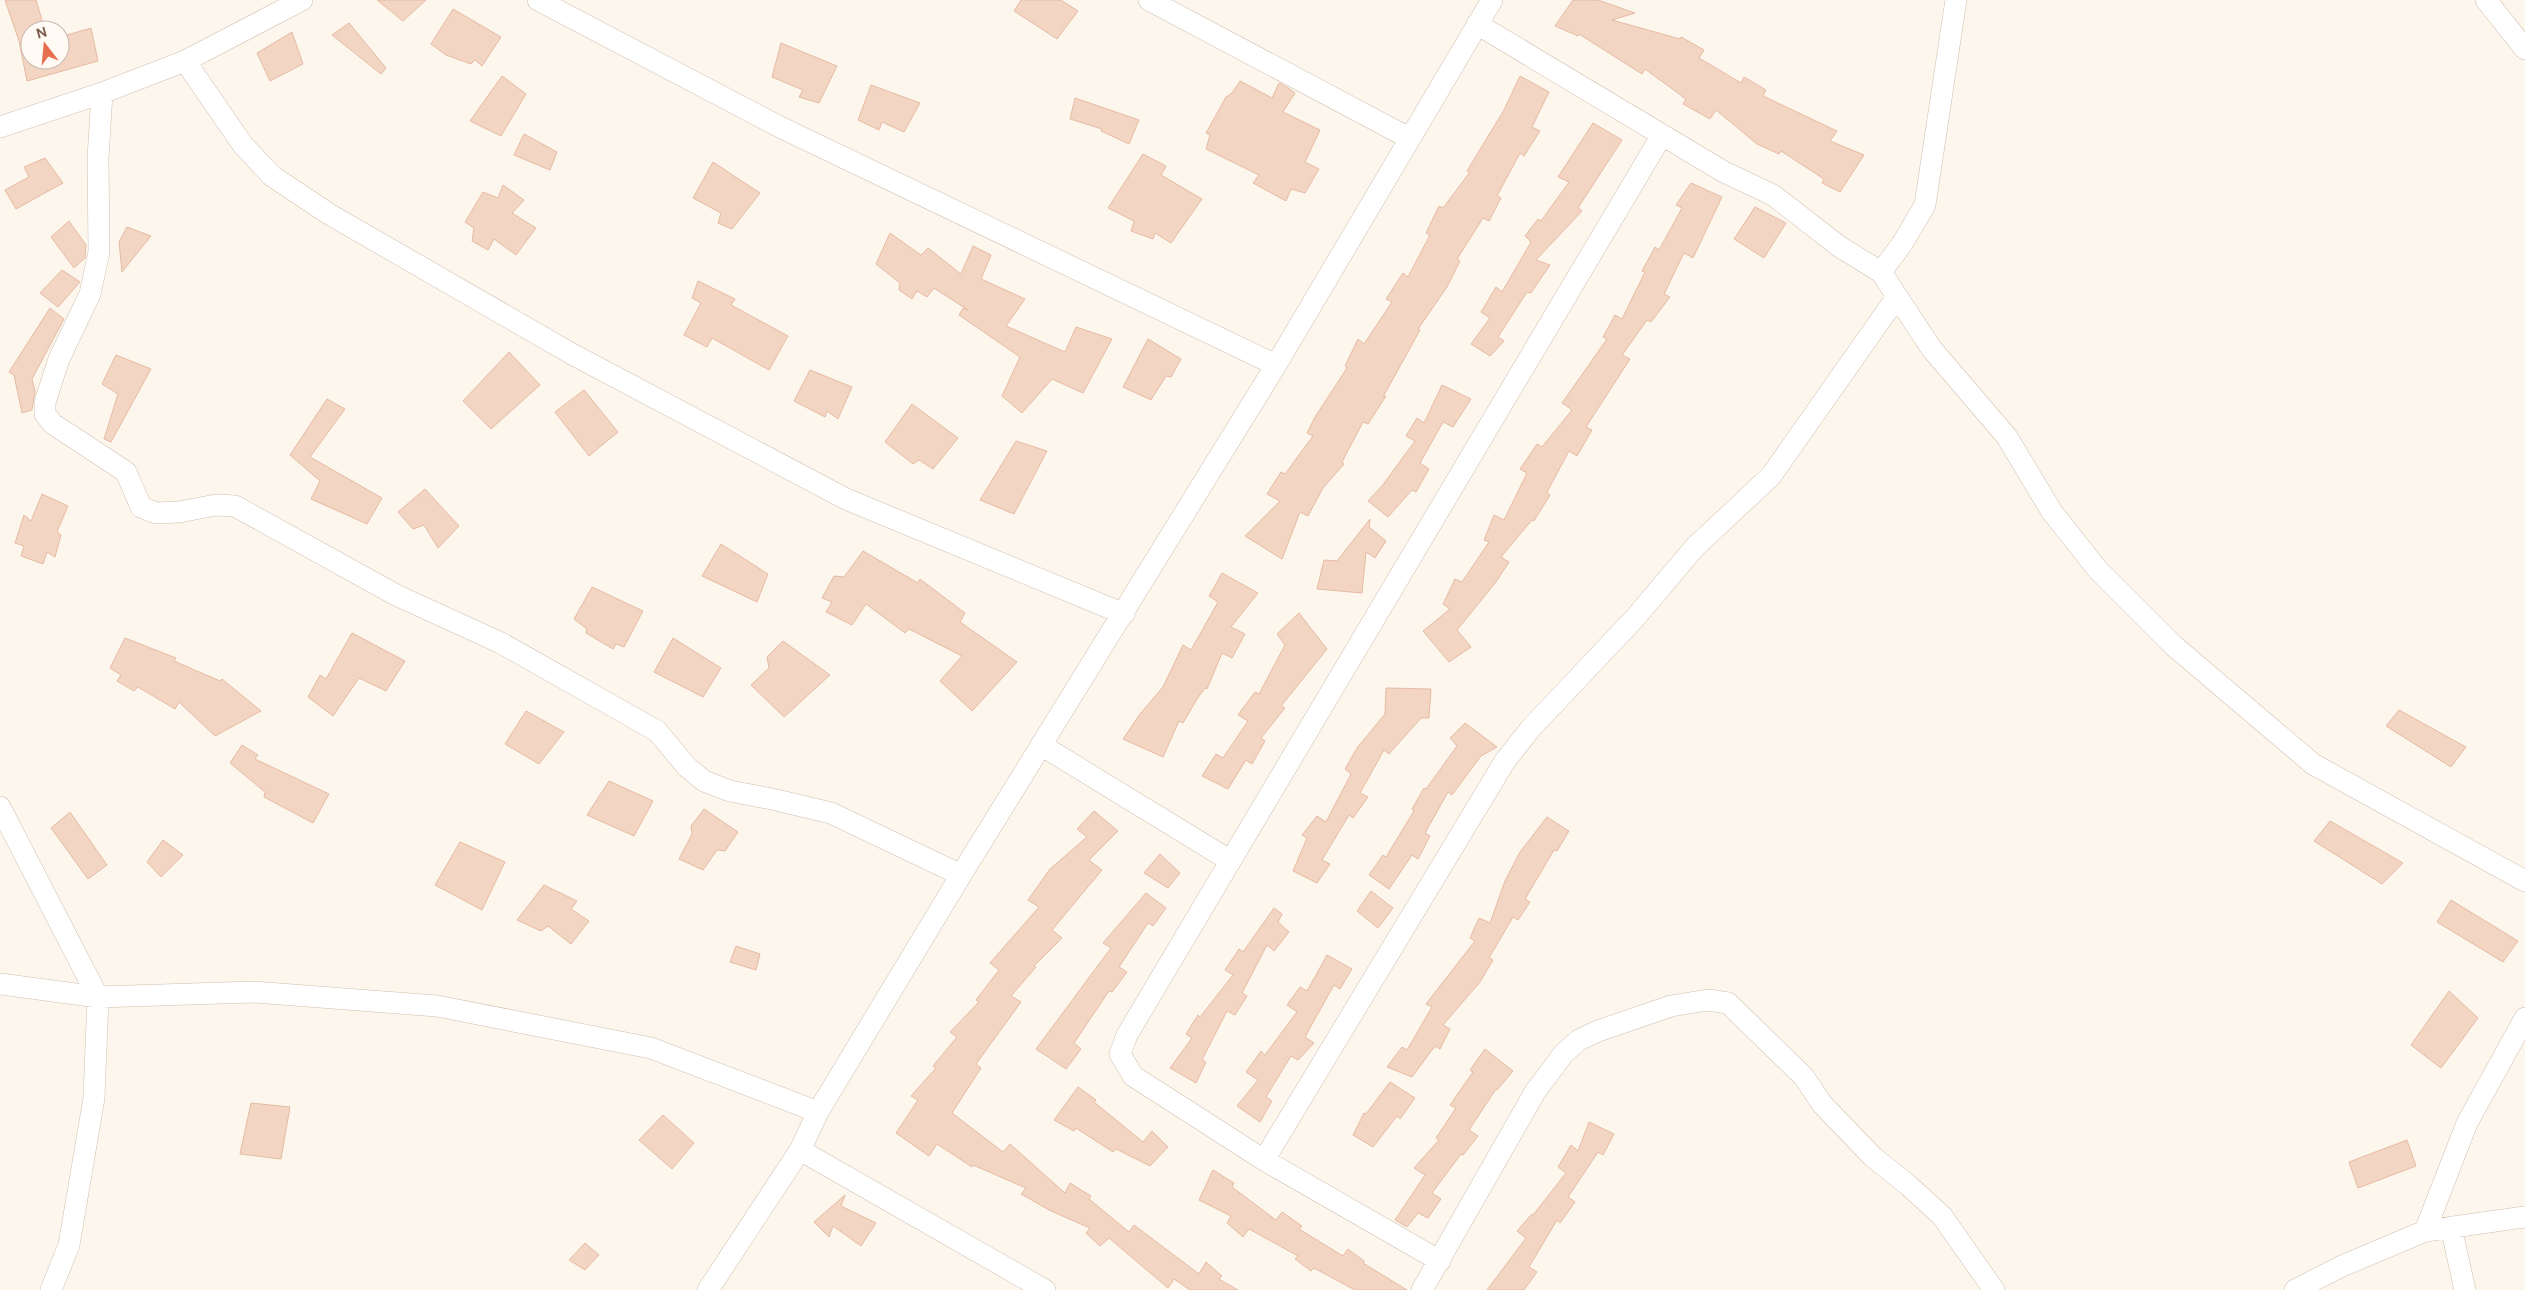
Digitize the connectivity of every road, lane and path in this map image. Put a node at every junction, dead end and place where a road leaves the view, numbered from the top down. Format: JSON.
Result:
{"nodes":[{"id":1,"x":302,"y":0,"type":"edge"},
{"id":2,"x":538,"y":0,"type":"edge"},
{"id":3,"x":1149,"y":0,"type":"edge"},
{"id":4,"x":1492,"y":0,"type":"edge"},
{"id":5,"x":1956,"y":0,"type":"edge"},
{"id":6,"x":2486,"y":0,"type":"edge"},
{"id":7,"x":1477,"y":24,"type":"junction"},
{"id":8,"x":2525,"y":49,"type":"edge"},
{"id":9,"x":185,"y":61,"type":"junction"},
{"id":10,"x":102,"y":93,"type":"junction"},
{"id":11,"x":0,"y":127,"type":"edge"},
{"id":12,"x":1662,"y":136,"type":"junction"},
{"id":13,"x":1409,"y":138,"type":"junction"},
{"id":14,"x":1881,"y":272,"type":"junction"},
{"id":15,"x":1896,"y":298,"type":"junction"},
{"id":16,"x":1276,"y":365,"type":"junction"},
{"id":17,"x":1124,"y":614,"type":"junction"},
{"id":18,"x":1041,"y":745,"type":"junction"},
{"id":19,"x":0,"y":807,"type":"edge"},
{"id":20,"x":1229,"y":860,"type":"junction"},
{"id":21,"x":961,"y":875,"type":"junction"},
{"id":22,"x":2525,"y":881,"type":"edge"},
{"id":23,"x":0,"y":984,"type":"edge"},
{"id":24,"x":98,"y":997,"type":"junction"},
{"id":25,"x":2525,"y":1018,"type":"edge"},
{"id":26,"x":818,"y":1112,"type":"junction"},
{"id":27,"x":800,"y":1150,"type":"junction"},
{"id":28,"x":1264,"y":1160,"type":"junction"},
{"id":29,"x":2525,"y":1216,"type":"edge"},
{"id":30,"x":2451,"y":1228,"type":"junction"},
{"id":31,"x":2425,"y":1231,"type":"junction"},
{"id":32,"x":1440,"y":1261,"type":"junction"},
{"id":33,"x":51,"y":1290,"type":"edge"},
{"id":34,"x":708,"y":1290,"type":"edge"},
{"id":35,"x":1045,"y":1290,"type":"edge"},
{"id":36,"x":1422,"y":1290,"type":"edge"},
{"id":37,"x":1994,"y":1290,"type":"edge"},
{"id":38,"x":2295,"y":1290,"type":"edge"},
{"id":39,"x":2465,"y":1290,"type":"edge"}],
"edges":[{"from":1,"to":9,"type":"street"},
{"from":2,"to":16,"type":"street"},
{"from":3,"to":13,"type":"street"},
{"from":4,"to":7,"type":"street"},
{"from":5,"to":14,"type":"street"},
{"from":6,"to":8,"type":"street"},
{"from":7,"to":12,"type":"street"},
{"from":7,"to":13,"type":"street"},
{"from":9,"to":10,"type":"street"},
{"from":9,"to":17,"type":"street"},
{"from":10,"to":11,"type":"street"},
{"from":10,"to":21,"type":"street"},
{"from":12,"to":14,"type":"street"},
{"from":12,"to":20,"type":"street"},
{"from":13,"to":16,"type":"street"},
{"from":14,"to":15,"type":"street"},
{"from":15,"to":22,"type":"street"},
{"from":15,"to":28,"type":"street"},
{"from":16,"to":17,"type":"street"},
{"from":17,"to":18,"type":"street"},
{"from":18,"to":20,"type":"street"},
{"from":18,"to":21,"type":"street"},
{"from":19,"to":24,"type":"street"},
{"from":20,"to":28,"type":"street"},
{"from":21,"to":26,"type":"street"},
{"from":23,"to":24,"type":"street"},
{"from":24,"to":26,"type":"street"},
{"from":24,"to":33,"type":"street"},
{"from":25,"to":31,"type":"street"},
{"from":26,"to":27,"type":"street"},
{"from":27,"to":34,"type":"street"},
{"from":27,"to":35,"type":"street"},
{"from":28,"to":32,"type":"street"},
{"from":29,"to":30,"type":"street"},
{"from":30,"to":31,"type":"street"},
{"from":30,"to":39,"type":"street"},
{"from":31,"to":38,"type":"street"},
{"from":32,"to":36,"type":"street"},
{"from":32,"to":37,"type":"street"}]}
